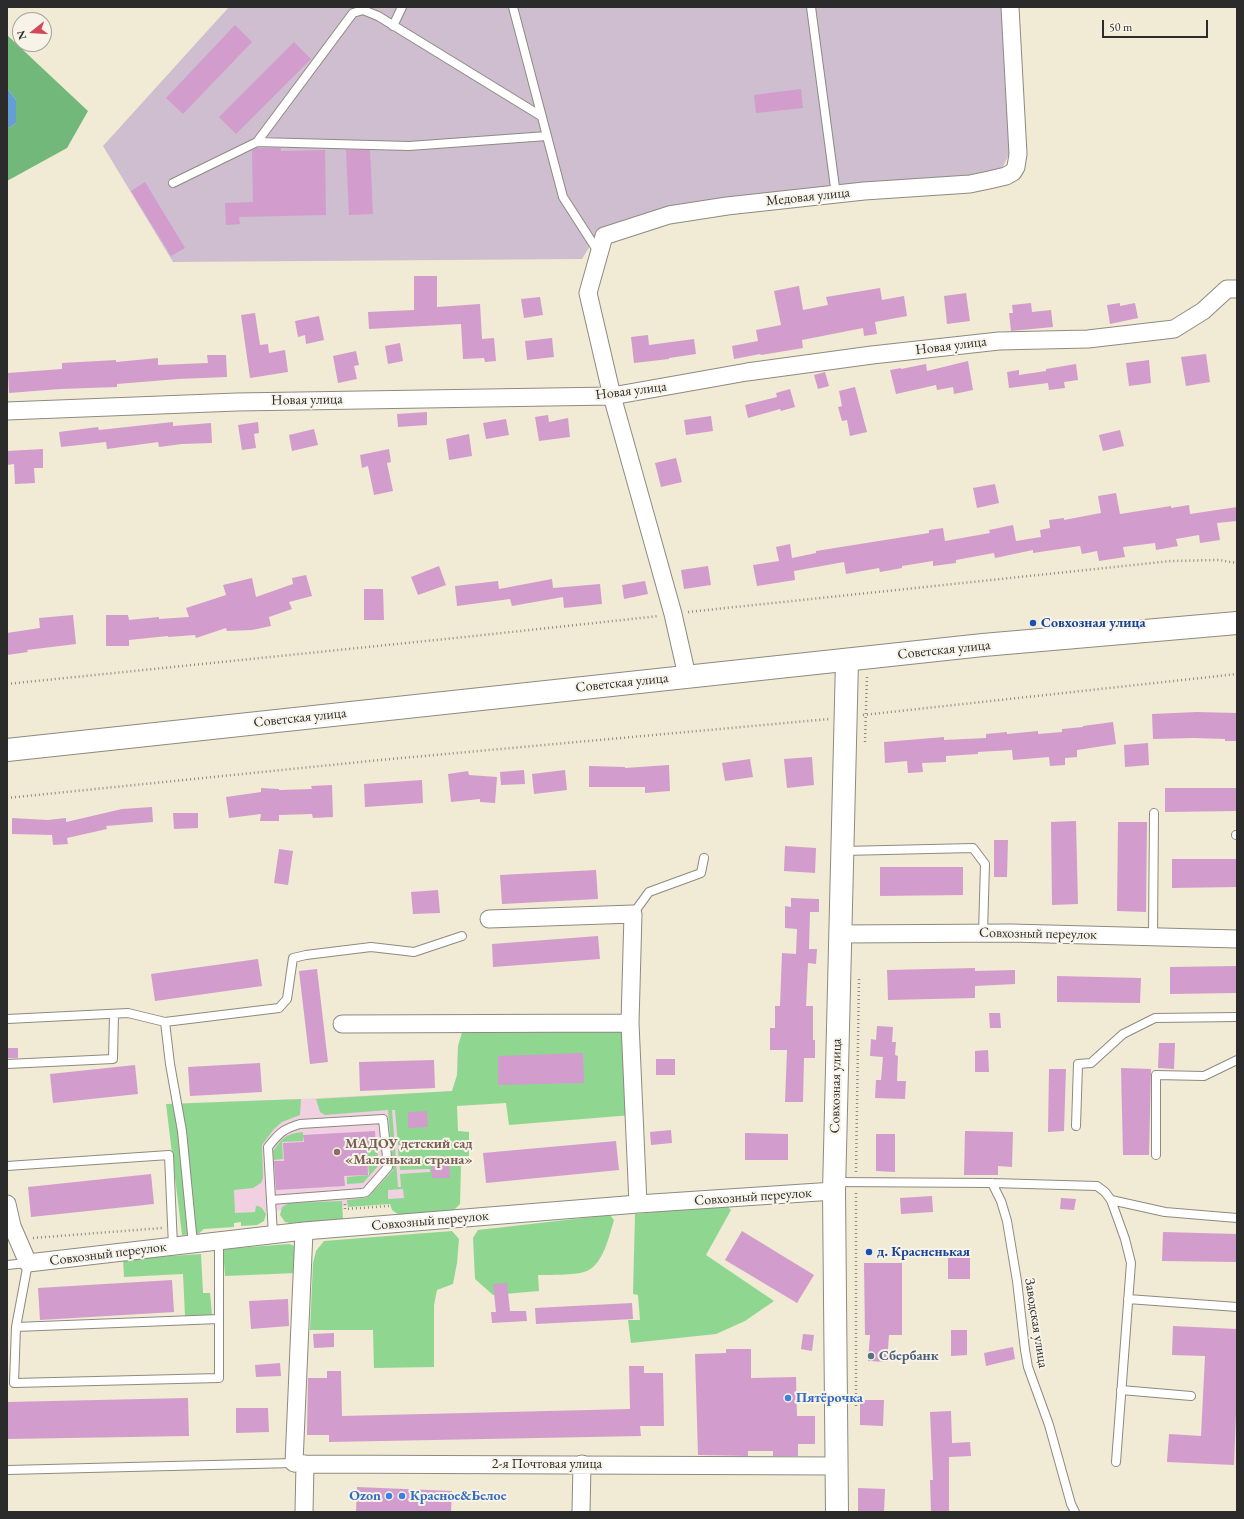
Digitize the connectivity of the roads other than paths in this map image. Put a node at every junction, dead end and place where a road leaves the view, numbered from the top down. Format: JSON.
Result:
{"nodes":[{"id":1,"x":402,"y":7,"type":"edge"},
{"id":2,"x":513,"y":7,"type":"edge"},
{"id":3,"x":811,"y":7,"type":"edge"},
{"id":4,"x":1010,"y":7,"type":"edge"},
{"id":5,"x":393,"y":26,"type":"junction"},
{"id":6,"x":541,"y":116,"type":"junction"},
{"id":7,"x":547,"y":136,"type":"junction"},
{"id":8,"x":257,"y":142,"type":"junction"},
{"id":9,"x":173,"y":183,"type":"dead end"},
{"id":10,"x":836,"y":194,"type":"junction"},
{"id":11,"x":600,"y":254,"type":"junction"},
{"id":12,"x":1237,"y":289,"type":"edge"},
{"id":13,"x":612,"y":396,"type":"junction"},
{"id":14,"x":7,"y":410,"type":"edge"},
{"id":15,"x":1237,"y":623,"type":"edge"},
{"id":16,"x":857,"y":660,"type":"junction"},
{"id":17,"x":688,"y":676,"type":"junction"},
{"id":18,"x":7,"y":750,"type":"edge"},
{"id":19,"x":1154,"y":813,"type":"dead end"},
{"id":20,"x":842,"y":852,"type":"junction"},
{"id":21,"x":704,"y":858,"type":"dead end"},
{"id":22,"x":633,"y":914,"type":"junction"},
{"id":23,"x":489,"y":919,"type":"dead end"},
{"id":24,"x":983,"y":933,"type":"junction"},
{"id":25,"x":840,"y":934,"type":"junction"},
{"id":26,"x":462,"y":936,"type":"dead end"},
{"id":27,"x":1152,"y":937,"type":"junction"},
{"id":28,"x":1237,"y":939,"type":"edge"},
{"id":29,"x":114,"y":1014,"type":"junction"},
{"id":30,"x":1237,"y":1017,"type":"edge"},
{"id":31,"x":7,"y":1019,"type":"edge"},
{"id":32,"x":165,"y":1022,"type":"junction"},
{"id":33,"x":630,"y":1023,"type":"junction"},
{"id":34,"x":342,"y":1024,"type":"dead end"},
{"id":35,"x":1237,"y":1060,"type":"edge"},
{"id":36,"x":7,"y":1064,"type":"edge"},
{"id":37,"x":1076,"y":1126,"type":"dead end"},
{"id":38,"x":1156,"y":1155,"type":"dead end"},
{"id":39,"x":7,"y":1166,"type":"edge"},
{"id":40,"x":992,"y":1183,"type":"junction"},
{"id":41,"x":834,"y":1187,"type":"junction"},
{"id":42,"x":271,"y":1200,"type":"junction"},
{"id":43,"x":1111,"y":1200,"type":"junction"},
{"id":44,"x":7,"y":1204,"type":"edge"},
{"id":45,"x":638,"y":1204,"type":"junction"},
{"id":46,"x":1237,"y":1218,"type":"edge"},
{"id":47,"x":304,"y":1231,"type":"junction"},
{"id":48,"x":273,"y":1234,"type":"junction"},
{"id":49,"x":219,"y":1241,"type":"junction"},
{"id":50,"x":193,"y":1244,"type":"junction"},
{"id":51,"x":173,"y":1246,"type":"junction"},
{"id":52,"x":28,"y":1263,"type":"junction"},
{"id":53,"x":7,"y":1265,"type":"edge"},
{"id":54,"x":1128,"y":1299,"type":"junction"},
{"id":55,"x":1237,"y":1307,"type":"edge"},
{"id":56,"x":219,"y":1319,"type":"junction"},
{"id":57,"x":16,"y":1327,"type":"junction"},
{"id":58,"x":1121,"y":1390,"type":"junction"},
{"id":59,"x":1191,"y":1396,"type":"dead end"},
{"id":60,"x":1116,"y":1462,"type":"dead end"},
{"id":61,"x":300,"y":1464,"type":"junction"},
{"id":62,"x":582,"y":1464,"type":"junction"},
{"id":63,"x":837,"y":1466,"type":"junction"},
{"id":64,"x":7,"y":1470,"type":"edge"},
{"id":65,"x":304,"y":1512,"type":"edge"},
{"id":66,"x":581,"y":1512,"type":"edge"},
{"id":67,"x":837,"y":1512,"type":"edge"},
{"id":68,"x":1075,"y":1512,"type":"edge"}],
"edges":[{"from":1,"to":5,"type":"lane"},
{"from":2,"to":6,"type":"lane"},
{"from":3,"to":10,"type":"lane"},
{"from":4,"to":10,"type":"street","name":"Медовая улица"},
{"from":5,"to":6,"type":"lane"},
{"from":5,"to":8,"type":"lane"},
{"from":6,"to":7,"type":"lane"},
{"from":7,"to":8,"type":"lane"},
{"from":7,"to":11,"type":"lane"},
{"from":8,"to":9,"type":"lane"},
{"from":10,"to":11,"type":"street","name":"Медовая улица"},
{"from":11,"to":13,"type":"street","name":"Медовая улица"},
{"from":12,"to":13,"type":"street","name":"Новая улица"},
{"from":13,"to":14,"type":"street","name":"Новая улица"},
{"from":13,"to":17,"type":"street","name":"Медовая улица"},
{"from":15,"to":16,"type":"main road","name":"Советская улица"},
{"from":16,"to":17,"type":"main road","name":"Советская улица"},
{"from":16,"to":20,"type":"main road","name":"Совхозная улица"},
{"from":17,"to":18,"type":"main road","name":"Советская улица"},
{"from":19,"to":27,"type":"lane"},
{"from":20,"to":24,"type":"lane"},
{"from":20,"to":25,"type":"main road","name":"Совхозная улица"},
{"from":21,"to":22,"type":"lane"},
{"from":22,"to":23,"type":"street"},
{"from":22,"to":33,"type":"street"},
{"from":24,"to":25,"type":"street","name":"Совхозный переулок"},
{"from":24,"to":27,"type":"street","name":"Совхозный переулок"},
{"from":25,"to":41,"type":"main road","name":"Совхозная улица"},
{"from":26,"to":32,"type":"lane"},
{"from":27,"to":28,"type":"street","name":"Совхозный переулок"},
{"from":29,"to":31,"type":"lane"},
{"from":29,"to":32,"type":"lane"},
{"from":29,"to":36,"type":"lane"},
{"from":30,"to":37,"type":"lane"},
{"from":32,"to":50,"type":"lane"},
{"from":33,"to":34,"type":"street"},
{"from":33,"to":45,"type":"street"},
{"from":35,"to":38,"type":"lane"},
{"from":39,"to":51,"type":"lane"},
{"from":40,"to":41,"type":"lane"},
{"from":40,"to":43,"type":"lane"},
{"from":40,"to":68,"type":"lane","name":"Заводская улица"},
{"from":41,"to":45,"type":"street","name":"Совхозный переулок"},
{"from":41,"to":63,"type":"main road","name":"Совхозная улица"},
{"from":42,"to":42,"type":"lane"},
{"from":42,"to":48,"type":"lane"},
{"from":43,"to":46,"type":"lane"},
{"from":43,"to":54,"type":"lane"},
{"from":44,"to":52,"type":"street"},
{"from":45,"to":47,"type":"street","name":"Совхозный переулок"},
{"from":47,"to":48,"type":"street","name":"Совхозный переулок"},
{"from":47,"to":61,"type":"street"},
{"from":48,"to":49,"type":"street","name":"Совхозный переулок"},
{"from":49,"to":50,"type":"street","name":"Совхозный переулок"},
{"from":49,"to":56,"type":"lane"},
{"from":50,"to":51,"type":"street","name":"Совхозный переулок"},
{"from":51,"to":52,"type":"street","name":"Совхозный переулок"},
{"from":52,"to":53,"type":"lane"},
{"from":52,"to":57,"type":"lane"},
{"from":54,"to":55,"type":"lane"},
{"from":54,"to":58,"type":"lane"},
{"from":56,"to":57,"type":"lane"},
{"from":56,"to":57,"type":"lane"},
{"from":58,"to":59,"type":"lane"},
{"from":58,"to":60,"type":"lane"},
{"from":61,"to":62,"type":"street","name":"2-я Почтовая улица"},
{"from":61,"to":64,"type":"lane"},
{"from":61,"to":65,"type":"street"},
{"from":62,"to":63,"type":"street","name":"2-я Почтовая улица"},
{"from":62,"to":66,"type":"street"},
{"from":63,"to":67,"type":"main road","name":"Совхозная улица"}]}
